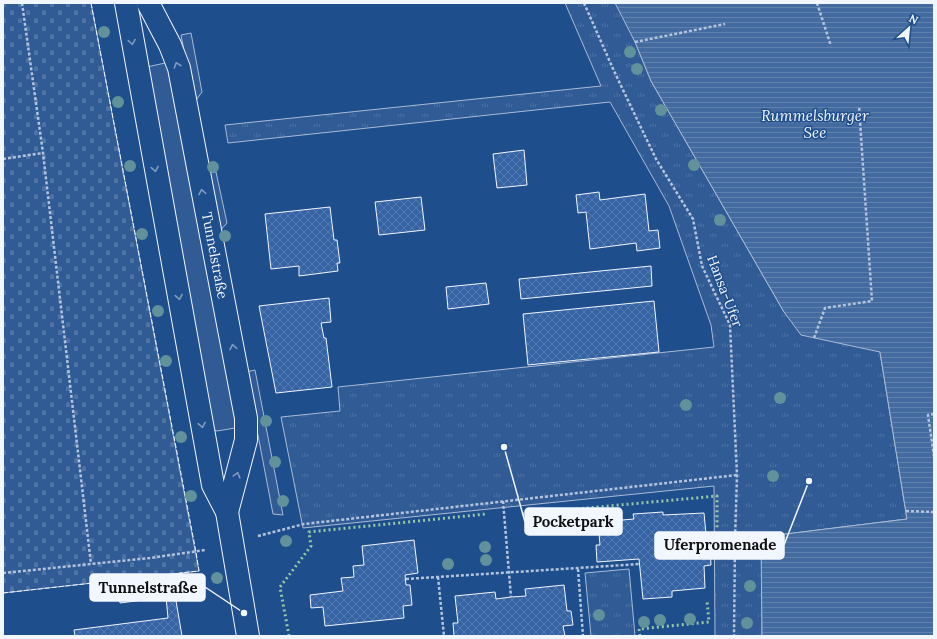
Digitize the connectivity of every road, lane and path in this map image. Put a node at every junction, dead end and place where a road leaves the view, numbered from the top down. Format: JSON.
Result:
{"nodes":[{"id":1,"x":22,"y":3,"type":"edge"},
{"id":2,"x":126,"y":3,"type":"edge"},
{"id":3,"x":148,"y":3,"type":"edge"},
{"id":4,"x":584,"y":3,"type":"edge"},
{"id":5,"x":817,"y":3,"type":"edge"},
{"id":6,"x":725,"y":24,"type":"dead end"},
{"id":7,"x":635,"y":42,"type":"dead end"},
{"id":8,"x":831,"y":46,"type":"dead end"},
{"id":9,"x":859,"y":106,"type":"dead end"},
{"id":10,"x":43,"y":153,"type":"junction"},
{"id":11,"x":3,"y":159,"type":"edge"},
{"id":12,"x":814,"y":338,"type":"dead end"},
{"id":13,"x":934,"y":414,"type":"edge"},
{"id":14,"x":934,"y":456,"type":"edge"},
{"id":15,"x":737,"y":475,"type":"junction"},
{"id":16,"x":503,"y":501,"type":"junction"},
{"id":17,"x":906,"y":511,"type":"dead end"},
{"id":18,"x":227,"y":512,"type":"junction"},
{"id":19,"x":934,"y":512,"type":"edge"},
{"id":20,"x":290,"y":527,"type":"dead end"},
{"id":21,"x":206,"y":550,"type":"dead end"},
{"id":22,"x":91,"y":564,"type":"junction"},
{"id":23,"x":640,"y":564,"type":"dead end"},
{"id":24,"x":578,"y":569,"type":"junction"},
{"id":25,"x":509,"y":572,"type":"junction"},
{"id":26,"x":3,"y":573,"type":"edge"},
{"id":27,"x":438,"y":577,"type":"junction"},
{"id":28,"x":406,"y":579,"type":"dead end"},
{"id":29,"x":511,"y":597,"type":"dead end"},
{"id":30,"x":248,"y":636,"type":"edge"},
{"id":31,"x":444,"y":636,"type":"edge"},
{"id":32,"x":583,"y":636,"type":"edge"},
{"id":33,"x":734,"y":636,"type":"edge"}],
"edges":[{"from":1,"to":10,"type":"path"},
{"from":2,"to":18,"type":"street","name":"Tunnelstraße","one_way":true},
{"from":18,"to":3,"type":"street","name":"Tunnelstraße","one_way":true},
{"from":4,"to":15,"type":"path","name":"Hansa-Ufer"},
{"from":5,"to":8,"type":"path"},
{"from":6,"to":7,"type":"path"},
{"from":9,"to":12,"type":"path"},
{"from":10,"to":11,"type":"path"},
{"from":10,"to":22,"type":"path"},
{"from":13,"to":14,"type":"path"},
{"from":15,"to":16,"type":"path"},
{"from":15,"to":33,"type":"path","name":"Hansa-Ufer"},
{"from":16,"to":20,"type":"path"},
{"from":16,"to":25,"type":"path"},
{"from":17,"to":19,"type":"path"},
{"from":18,"to":30,"type":"street","name":"Tunnelstraße"},
{"from":21,"to":22,"type":"path"},
{"from":22,"to":26,"type":"path"},
{"from":23,"to":24,"type":"path"},
{"from":24,"to":25,"type":"path"},
{"from":24,"to":32,"type":"path"},
{"from":25,"to":27,"type":"path"},
{"from":25,"to":29,"type":"path"},
{"from":27,"to":28,"type":"path"},
{"from":27,"to":31,"type":"path"}]}
